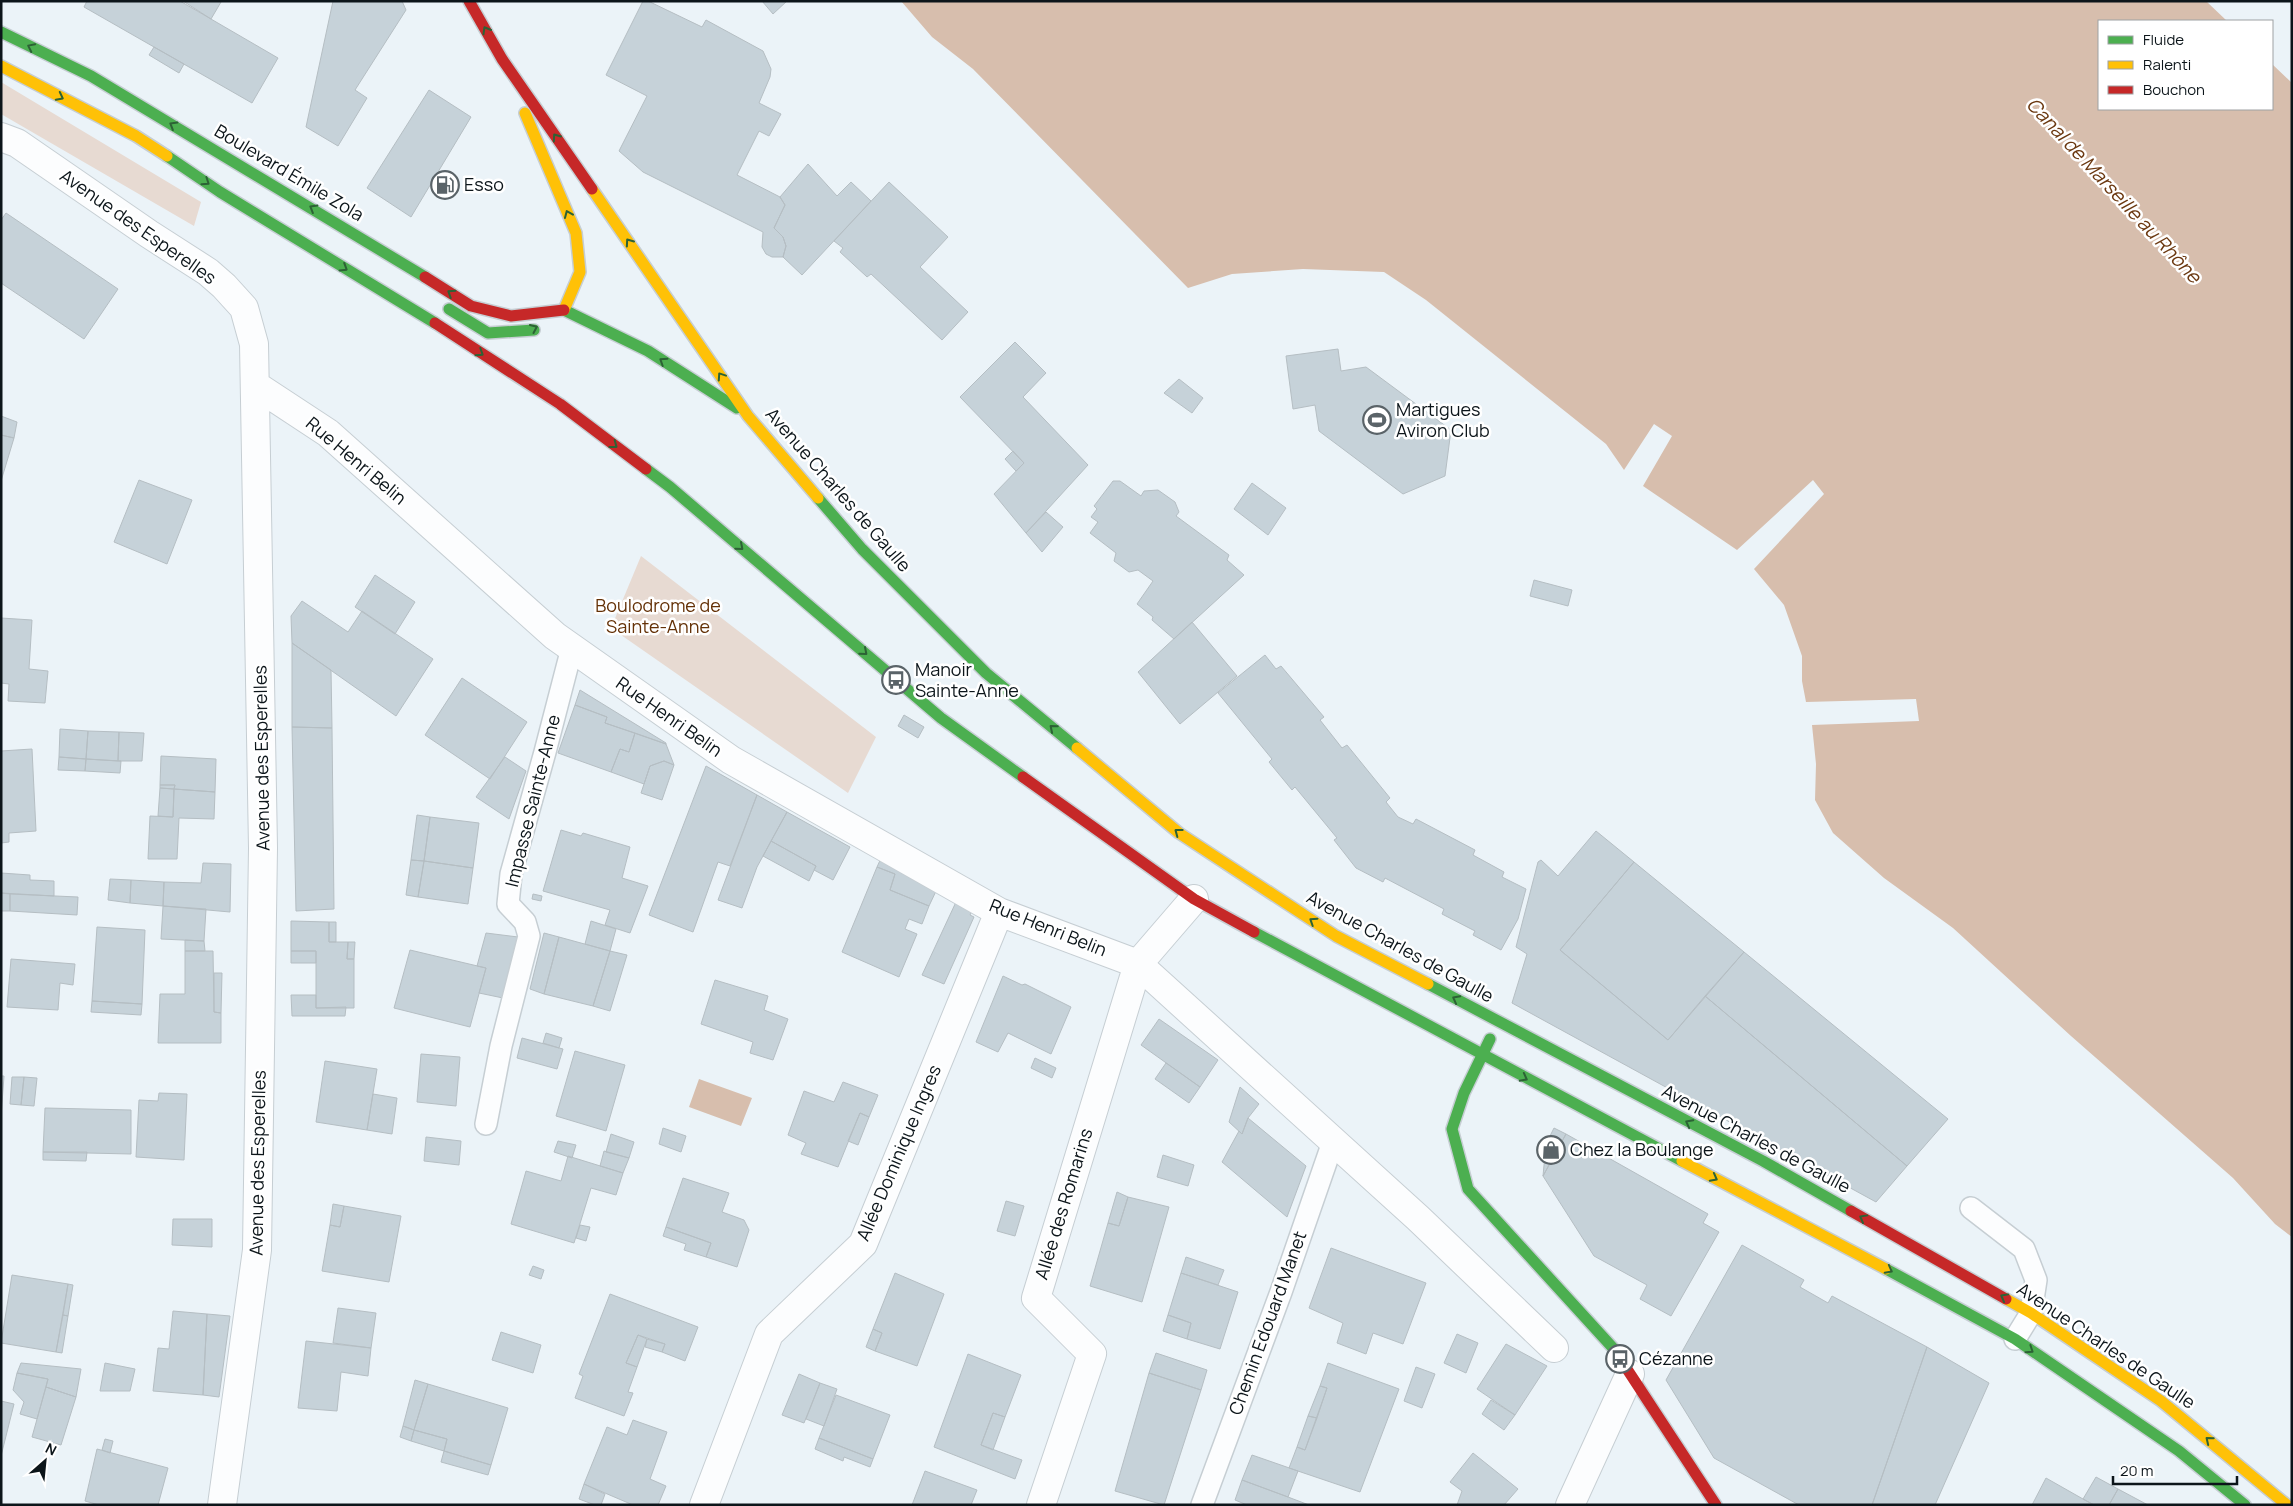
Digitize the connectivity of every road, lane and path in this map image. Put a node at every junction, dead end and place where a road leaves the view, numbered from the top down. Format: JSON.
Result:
{"nodes":[{"id":1,"x":469,"y":1,"type":"edge"},
{"id":2,"x":1,"y":32,"type":"edge"},
{"id":3,"x":502,"y":58,"type":"junction"},
{"id":4,"x":1,"y":66,"type":"edge"},
{"id":5,"x":136,"y":136,"type":"junction"},
{"id":6,"x":1,"y":137,"type":"edge"},
{"id":7,"x":206,"y":168,"type":"dead end"},
{"id":8,"x":438,"y":302,"type":"dead end"},
{"id":9,"x":564,"y":310,"type":"junction"},
{"id":10,"x":255,"y":385,"type":"junction"},
{"id":11,"x":748,"y":416,"type":"junction"},
{"id":12,"x":572,"y":648,"type":"junction"},
{"id":13,"x":1194,"y":899,"type":"junction"},
{"id":14,"x":999,"y":912,"type":"junction"},
{"id":15,"x":1138,"y":964,"type":"junction"},
{"id":16,"x":1499,"y":1022,"type":"junction"},
{"id":17,"x":1481,"y":1055,"type":"junction"},
{"id":18,"x":486,"y":1124,"type":"dead end"},
{"id":19,"x":1333,"y":1142,"type":"junction"},
{"id":20,"x":1971,"y":1208,"type":"dead end"},
{"id":21,"x":2031,"y":1313,"type":"junction"},
{"id":22,"x":2015,"y":1339,"type":"junction"},
{"id":23,"x":1554,"y":1348,"type":"dead end"},
{"id":24,"x":1630,"y":1374,"type":"junction"},
{"id":25,"x":222,"y":1505,"type":"edge"},
{"id":26,"x":704,"y":1505,"type":"edge"},
{"id":27,"x":1041,"y":1505,"type":"edge"},
{"id":28,"x":1202,"y":1505,"type":"edge"},
{"id":29,"x":1570,"y":1505,"type":"edge"},
{"id":30,"x":1716,"y":1505,"type":"edge"},
{"id":31,"x":2245,"y":1505,"type":"edge"},
{"id":32,"x":2287,"y":1505,"type":"edge"}],
"edges":[{"from":3,"to":1,"type":"main road","one_way":true},
{"from":9,"to":2,"type":"main road","name":"Boulevard Émile Zola","one_way":true},
{"from":9,"to":3,"type":"main road","one_way":true},
{"from":11,"to":3,"type":"main road","name":"Avenue Charles de Gaulle","one_way":true},
{"from":4,"to":5,"type":"main road","one_way":true},
{"from":5,"to":7,"type":"main road"},
{"from":5,"to":13,"type":"main road","one_way":true},
{"from":6,"to":10,"type":"street","name":"Avenue des Esperelles"},
{"from":8,"to":9,"type":"main road","one_way":true},
{"from":11,"to":9,"type":"main road","one_way":true},
{"from":10,"to":12,"type":"street","name":"Rue Henri Belin"},
{"from":10,"to":25,"type":"street","name":"Avenue des Esperelles"},
{"from":16,"to":11,"type":"main road","name":"Avenue Charles de Gaulle","one_way":true},
{"from":12,"to":14,"type":"street","name":"Rue Henri Belin"},
{"from":12,"to":18,"type":"lane","name":"Impasse Sainte-Anne"},
{"from":13,"to":15,"type":"street","name":"Allée des Romarins"},
{"from":13,"to":17,"type":"main road"},
{"from":14,"to":15,"type":"street","name":"Rue Henri Belin"},
{"from":14,"to":26,"type":"street","name":"Allée Dominique Ingres"},
{"from":15,"to":19,"type":"street"},
{"from":15,"to":27,"type":"street","name":"Allée des Romarins"},
{"from":16,"to":17,"type":"main road"},
{"from":21,"to":16,"type":"main road","name":"Avenue Charles de Gaulle","one_way":true},
{"from":17,"to":22,"type":"main road","one_way":true},
{"from":17,"to":24,"type":"main road"},
{"from":19,"to":23,"type":"street"},
{"from":19,"to":28,"type":"lane","name":"Chemin Edouard Manet"},
{"from":20,"to":21,"type":"lane"},
{"from":21,"to":22,"type":"lane"},
{"from":32,"to":21,"type":"main road","name":"Avenue Charles de Gaulle","one_way":true},
{"from":22,"to":31,"type":"main road","one_way":true},
{"from":24,"to":29,"type":"street"},
{"from":24,"to":30,"type":"main road"}]}
